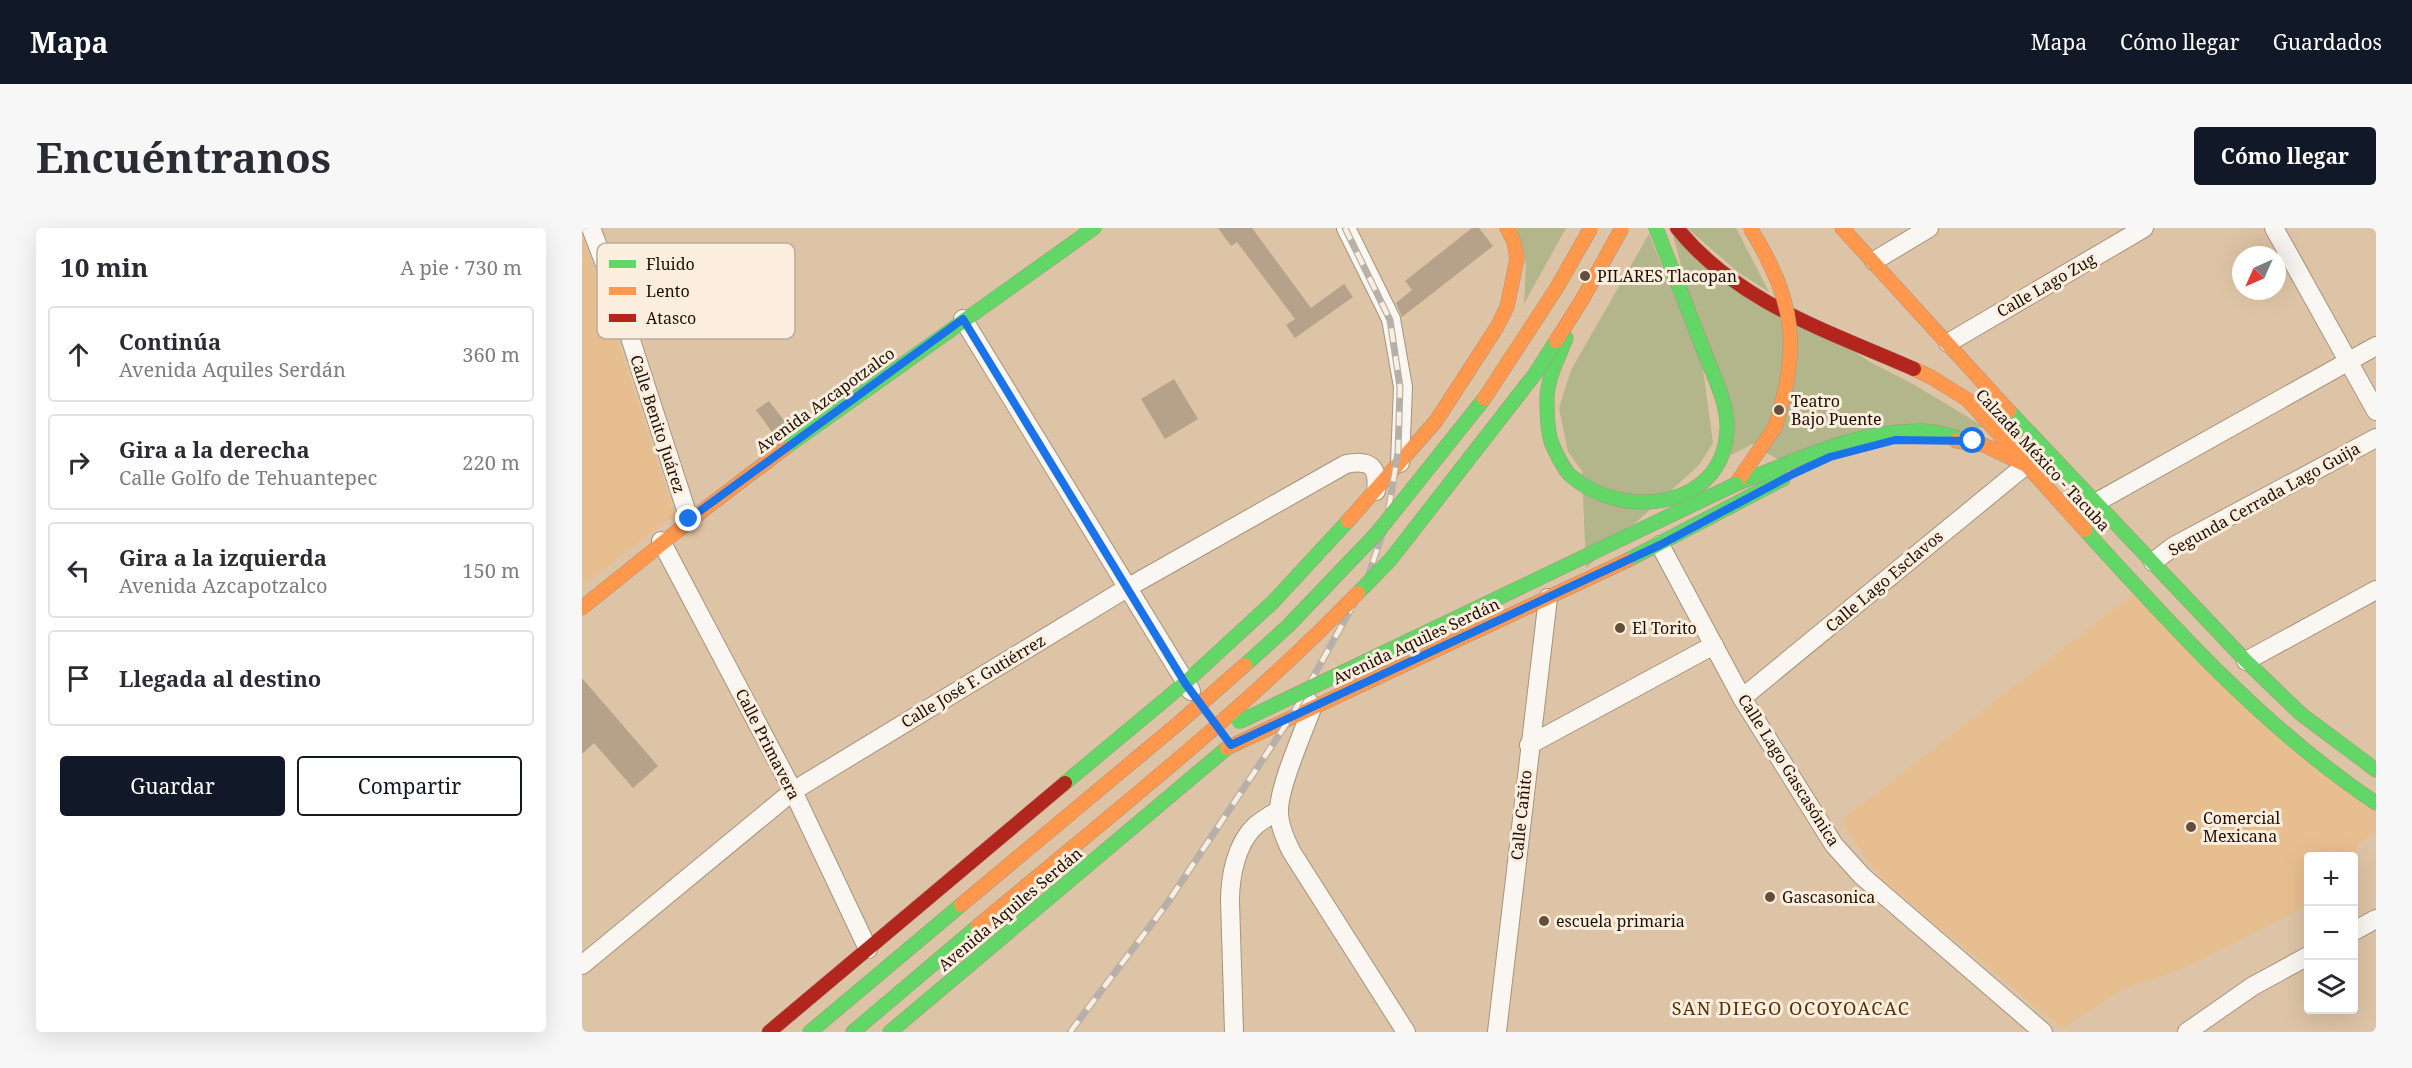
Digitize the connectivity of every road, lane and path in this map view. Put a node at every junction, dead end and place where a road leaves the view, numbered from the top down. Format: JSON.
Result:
{"nodes":[{"id":1,"x":591,"y":228,"type":"edge"},
{"id":2,"x":1095,"y":228,"type":"edge"},
{"id":3,"x":1346,"y":228,"type":"edge"},
{"id":4,"x":1507,"y":228,"type":"edge"},
{"id":5,"x":1591,"y":228,"type":"edge"},
{"id":6,"x":1622,"y":228,"type":"edge"},
{"id":7,"x":1656,"y":228,"type":"edge"},
{"id":8,"x":1677,"y":228,"type":"edge"},
{"id":9,"x":1750,"y":228,"type":"edge"},
{"id":10,"x":1842,"y":228,"type":"edge"},
{"id":11,"x":1929,"y":228,"type":"edge"},
{"id":12,"x":2144,"y":228,"type":"edge"},
{"id":13,"x":2274,"y":228,"type":"edge"},
{"id":14,"x":597,"y":244,"type":"edge"},
{"id":15,"x":1874,"y":261,"type":"junction"},
{"id":16,"x":1582,"y":300,"type":"junction"},
{"id":17,"x":963,"y":319,"type":"junction"},
{"id":18,"x":631,"y":339,"type":"edge"},
{"id":19,"x":1948,"y":343,"type":"junction"},
{"id":20,"x":2376,"y":346,"type":"edge"},
{"id":21,"x":2350,"y":360,"type":"junction"},
{"id":22,"x":2376,"y":411,"type":"edge"},
{"id":23,"x":2376,"y":438,"type":"edge"},
{"id":24,"x":1973,"y":441,"type":"junction"},
{"id":25,"x":1400,"y":463,"type":"junction"},
{"id":26,"x":2026,"y":465,"type":"junction"},
{"id":27,"x":1736,"y":484,"type":"junction"},
{"id":28,"x":1376,"y":491,"type":"junction"},
{"id":29,"x":2095,"y":502,"type":"junction"},
{"id":30,"x":689,"y":519,"type":"junction"},
{"id":31,"x":662,"y":541,"type":"junction"},
{"id":32,"x":1660,"y":545,"type":"junction"},
{"id":33,"x":2153,"y":562,"type":"junction"},
{"id":34,"x":1127,"y":588,"type":"junction"},
{"id":35,"x":2376,"y":590,"type":"edge"},
{"id":36,"x":1548,"y":598,"type":"junction"},
{"id":37,"x":582,"y":608,"type":"edge"},
{"id":38,"x":1247,"y":626,"type":"junction"},
{"id":39,"x":1714,"y":645,"type":"junction"},
{"id":40,"x":2246,"y":661,"type":"junction"},
{"id":41,"x":1185,"y":683,"type":"junction"},
{"id":42,"x":1743,"y":698,"type":"junction"},
{"id":43,"x":1312,"y":708,"type":"junction"},
{"id":44,"x":1197,"y":741,"type":"junction"},
{"id":45,"x":1231,"y":745,"type":"junction"},
{"id":46,"x":1529,"y":745,"type":"junction"},
{"id":47,"x":2376,"y":770,"type":"edge"},
{"id":48,"x":793,"y":791,"type":"junction"},
{"id":49,"x":2372,"y":794,"type":"edge"},
{"id":50,"x":1279,"y":810,"type":"junction"},
{"id":51,"x":2376,"y":919,"type":"edge"},
{"id":52,"x":2358,"y":929,"type":"edge"},
{"id":53,"x":868,"y":949,"type":"junction"},
{"id":54,"x":2304,"y":958,"type":"edge"},
{"id":55,"x":582,"y":965,"type":"edge"},
{"id":56,"x":899,"y":1029,"type":"edge"},
{"id":57,"x":769,"y":1032,"type":"edge"},
{"id":58,"x":810,"y":1032,"type":"edge"},
{"id":59,"x":853,"y":1032,"type":"edge"},
{"id":60,"x":1234,"y":1032,"type":"edge"},
{"id":61,"x":1406,"y":1032,"type":"edge"},
{"id":62,"x":1497,"y":1032,"type":"edge"},
{"id":63,"x":2043,"y":1032,"type":"edge"},
{"id":64,"x":2187,"y":1032,"type":"edge"}],
"edges":[{"from":1,"to":14,"type":"street","name":"Calle Benito Juárez"},
{"from":2,"to":17,"type":"main road","name":"Avenida Azcapotzalco"},
{"from":3,"to":25,"type":"street"},
{"from":4,"to":25,"type":"main road"},
{"from":5,"to":58,"type":"main road","name":"Avenida Aquiles Serdán","bridge":true},
{"from":6,"to":16,"type":"main road","name":"Avenida Aquiles Serdán","bridge":true},
{"from":7,"to":16,"type":"main road","bridge":true},
{"from":8,"to":26,"type":"main road","name":"Calzada México - Tacuba"},
{"from":9,"to":27,"type":"main road","bridge":true},
{"from":10,"to":15,"type":"main road","name":"Calzada México - Tacuba"},
{"from":11,"to":15,"type":"street"},
{"from":12,"to":19,"type":"street","name":"Calle Lago Zug"},
{"from":13,"to":21,"type":"street"},
{"from":15,"to":19,"type":"main road","name":"Calzada México - Tacuba"},
{"from":16,"to":44,"type":"main road","name":"Avenida Aquiles Serdán","bridge":true},
{"from":17,"to":30,"type":"main road","name":"Avenida Azcapotzalco"},
{"from":17,"to":34,"type":"street"},
{"from":18,"to":30,"type":"street","name":"Calle Benito Juárez"},
{"from":19,"to":29,"type":"main road","name":"Calzada México - Tacuba"},
{"from":20,"to":21,"type":"street"},
{"from":21,"to":22,"type":"street"},
{"from":21,"to":29,"type":"street"},
{"from":23,"to":33,"type":"street","name":"Segunda Cerrada Lago Guija"},
{"from":24,"to":26,"type":"main road","name":"Avenida Aquiles Serdán"},
{"from":24,"to":27,"type":"main road"},
{"from":24,"to":32,"type":"main road","name":"Avenida Aquiles Serdán"},
{"from":25,"to":28,"type":"main road"},
{"from":26,"to":42,"type":"street","name":"Calle Lago Esclavos"},
{"from":26,"to":49,"type":"main road","name":"Calzada México - Tacuba"},
{"from":27,"to":44,"type":"main road","bridge":true},
{"from":28,"to":34,"type":"street","name":"Calle José F. Gutiérrez"},
{"from":28,"to":38,"type":"main road"},
{"from":29,"to":33,"type":"main road","name":"Calzada México - Tacuba"},
{"from":30,"to":31,"type":"main road","name":"Avenida Azcapotzalco"},
{"from":31,"to":37,"type":"main road","name":"Avenida Azcapotzalco"},
{"from":31,"to":48,"type":"street","name":"Calle Primavera"},
{"from":32,"to":36,"type":"main road","name":"Avenida Aquiles Serdán"},
{"from":32,"to":39,"type":"street","name":"Calle Lago Gascasónica"},
{"from":33,"to":40,"type":"main road","name":"Calzada México - Tacuba"},
{"from":34,"to":41,"type":"street"},
{"from":34,"to":48,"type":"street","name":"Calle José F. Gutiérrez"},
{"from":35,"to":40,"type":"street"},
{"from":36,"to":43,"type":"main road","name":"Avenida Aquiles Serdán"},
{"from":36,"to":46,"type":"street","name":"Calle Cañito"},
{"from":38,"to":41,"type":"main road"},
{"from":38,"to":43,"type":"street"},
{"from":39,"to":42,"type":"street","name":"Calle Lago Gascasónica"},
{"from":39,"to":46,"type":"street"},
{"from":40,"to":47,"type":"main road","name":"Calzada México - Tacuba"},
{"from":41,"to":45,"type":"street"},
{"from":41,"to":53,"type":"main road"},
{"from":42,"to":63,"type":"street","name":"Calle Lago Gascasónica"},
{"from":43,"to":45,"type":"main road","name":"Avenida Aquiles Serdán"},
{"from":43,"to":50,"type":"street"},
{"from":44,"to":59,"type":"main road","name":"Avenida Aquiles Serdán","bridge":true},
{"from":45,"to":56,"type":"main road","name":"Avenida Aquiles Serdán"},
{"from":46,"to":62,"type":"street","name":"Calle Cañito"},
{"from":48,"to":53,"type":"street","name":"Calle Primavera"},
{"from":48,"to":55,"type":"street","name":"Calle José F. Gutiérrez"},
{"from":50,"to":60,"type":"street"},
{"from":50,"to":61,"type":"street"},
{"from":51,"to":52,"type":"street"},
{"from":53,"to":57,"type":"main road"},
{"from":54,"to":64,"type":"street"}]}
